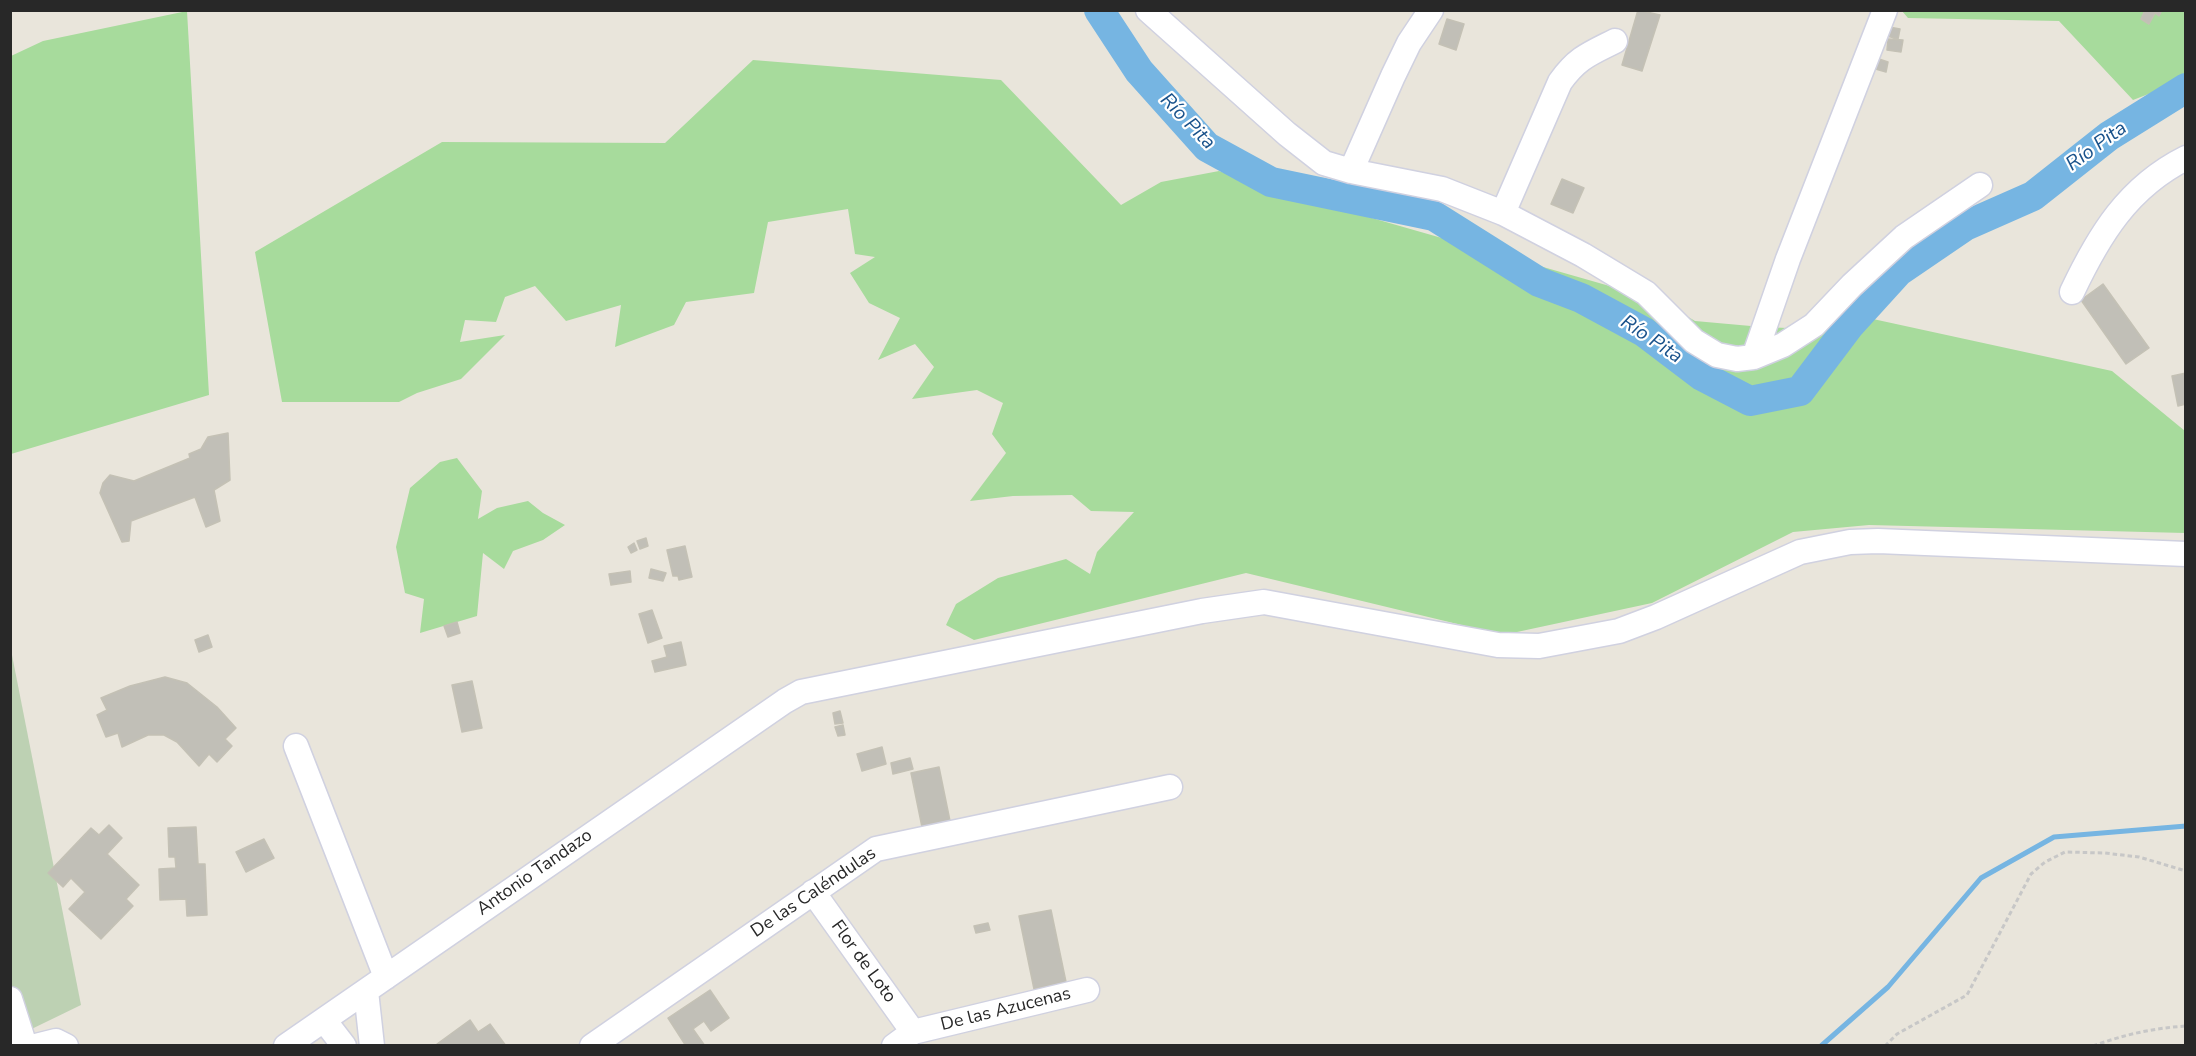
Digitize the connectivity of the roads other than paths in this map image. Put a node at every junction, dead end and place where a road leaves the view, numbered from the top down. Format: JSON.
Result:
{"nodes":[{"id":1,"x":1148,"y":10,"type":"edge"},
{"id":2,"x":1431,"y":10,"type":"edge"},
{"id":3,"x":1885,"y":10,"type":"edge"},
{"id":4,"x":1615,"y":41,"type":"dead end"},
{"id":5,"x":2186,"y":158,"type":"edge"},
{"id":6,"x":1351,"y":171,"type":"junction"},
{"id":7,"x":1980,"y":185,"type":"dead end"},
{"id":8,"x":1503,"y":213,"type":"junction"},
{"id":9,"x":2072,"y":292,"type":"dead end"},
{"id":10,"x":1754,"y":357,"type":"junction"},
{"id":11,"x":2186,"y":554,"type":"edge"},
{"id":12,"x":296,"y":746,"type":"dead end"},
{"id":13,"x":1170,"y":787,"type":"dead end"},
{"id":14,"x":813,"y":892,"type":"junction"},
{"id":15,"x":386,"y":976,"type":"junction"},
{"id":16,"x":1087,"y":990,"type":"dead end"},
{"id":17,"x":366,"y":991,"type":"junction"},
{"id":18,"x":10,"y":999,"type":"edge"},
{"id":19,"x":324,"y":1020,"type":"junction"},
{"id":20,"x":904,"y":1039,"type":"edge"},
{"id":21,"x":25,"y":1046,"type":"edge"},
{"id":22,"x":36,"y":1046,"type":"edge"},
{"id":23,"x":66,"y":1046,"type":"edge"},
{"id":24,"x":286,"y":1046,"type":"edge"},
{"id":25,"x":344,"y":1046,"type":"edge"},
{"id":26,"x":372,"y":1046,"type":"edge"},
{"id":27,"x":592,"y":1046,"type":"edge"}],
"edges":[{"from":1,"to":6,"type":"street"},
{"from":2,"to":6,"type":"street"},
{"from":3,"to":10,"type":"street"},
{"from":4,"to":8,"type":"street"},
{"from":5,"to":9,"type":"street"},
{"from":6,"to":8,"type":"street"},
{"from":7,"to":10,"type":"street"},
{"from":8,"to":10,"type":"street"},
{"from":11,"to":15,"type":"street","name":"Antonio Tandazo"},
{"from":12,"to":15,"type":"street"},
{"from":13,"to":14,"type":"street","name":"De las Caléndulas"},
{"from":14,"to":20,"type":"street","name":"Flor de Loto"},
{"from":14,"to":27,"type":"street","name":"De las Caléndulas"},
{"from":15,"to":17,"type":"street","name":"Antonio Tandazo"},
{"from":16,"to":20,"type":"street","name":"De las Azucenas"},
{"from":17,"to":19,"type":"street","name":"Antonio Tandazo"},
{"from":17,"to":26,"type":"street"},
{"from":18,"to":21,"type":"street"},
{"from":19,"to":24,"type":"street","name":"Antonio Tandazo"},
{"from":19,"to":25,"type":"street"},
{"from":22,"to":23,"type":"street"}]}
